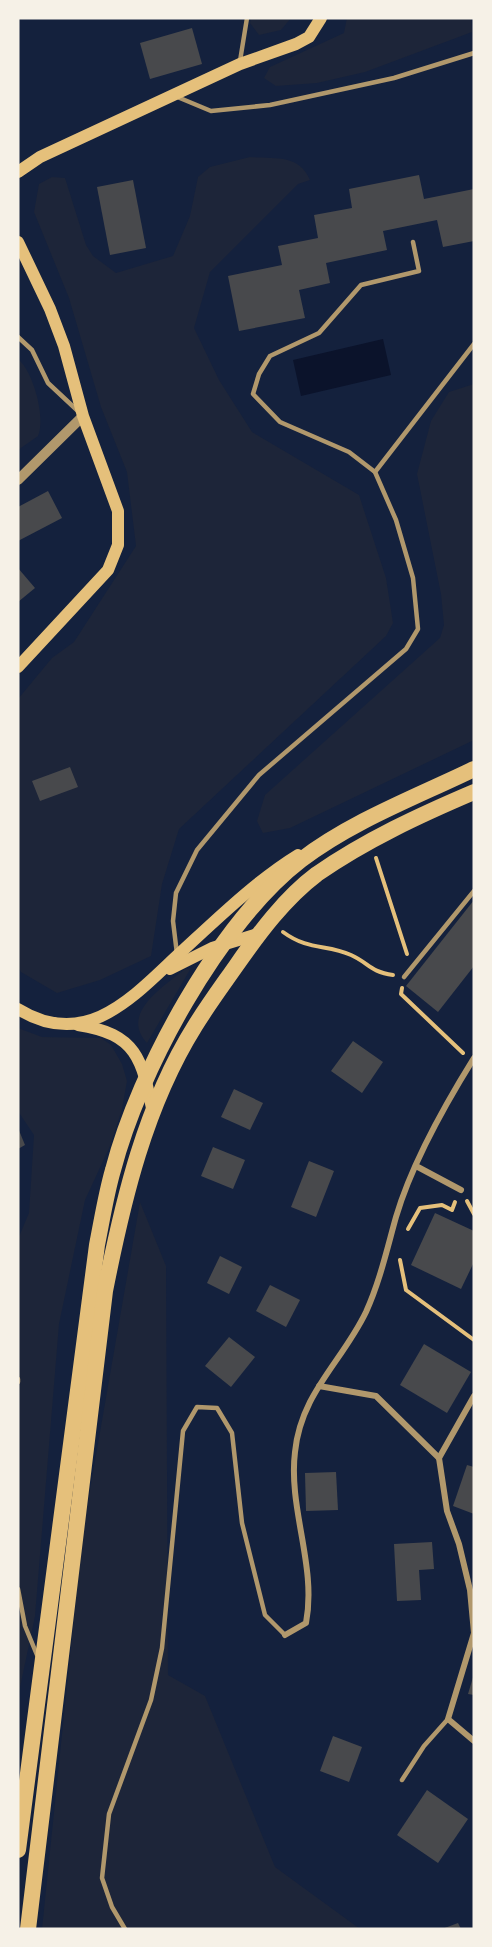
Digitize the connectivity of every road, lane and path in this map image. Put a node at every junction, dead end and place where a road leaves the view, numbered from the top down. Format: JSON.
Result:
{"nodes":[{"id":1,"x":247,"y":18,"type":"edge"},
{"id":2,"x":321,"y":18,"type":"edge"},
{"id":3,"x":474,"y":53,"type":"edge"},
{"id":4,"x":240,"y":64,"type":"junction"},
{"id":5,"x":172,"y":95,"type":"junction"},
{"id":6,"x":18,"y":172,"type":"edge"},
{"id":7,"x":18,"y":242,"type":"edge"},
{"id":8,"x":413,"y":242,"type":"dead end"},
{"id":9,"x":18,"y":337,"type":"edge"},
{"id":10,"x":474,"y":344,"type":"edge"},
{"id":11,"x":83,"y":416,"type":"junction"},
{"id":12,"x":375,"y":472,"type":"junction"},
{"id":13,"x":18,"y":480,"type":"edge"},
{"id":14,"x":18,"y":667,"type":"edge"},
{"id":15,"x":474,"y":769,"type":"edge"},
{"id":16,"x":474,"y":792,"type":"edge"},
{"id":17,"x":338,"y":836,"type":"junction"},
{"id":18,"x":370,"y":840,"type":"junction"},
{"id":19,"x":474,"y":891,"type":"edge"},
{"id":20,"x":278,"y":928,"type":"dead end"},
{"id":21,"x":258,"y":934,"type":"junction"},
{"id":22,"x":178,"y":955,"type":"junction"},
{"id":23,"x":412,"y":967,"type":"junction"},
{"id":24,"x":161,"y":974,"type":"junction"},
{"id":25,"x":404,"y":976,"type":"junction"},
{"id":26,"x":18,"y":1009,"type":"edge"},
{"id":27,"x":76,"y":1025,"type":"junction"},
{"id":28,"x":473,"y":1061,"type":"edge"},
{"id":29,"x":146,"y":1080,"type":"junction"},
{"id":30,"x":153,"y":1113,"type":"junction"},
{"id":31,"x":416,"y":1166,"type":"junction"},
{"id":32,"x":461,"y":1190,"type":"joint"},
{"id":33,"x":406,"y":1233,"type":"dead end"},
{"id":34,"x":401,"y":1252,"type":"dead end"},
{"id":35,"x":474,"y":1340,"type":"edge"},
{"id":36,"x":319,"y":1386,"type":"junction"},
{"id":37,"x":474,"y":1395,"type":"edge"},
{"id":38,"x":439,"y":1458,"type":"junction"},
{"id":39,"x":18,"y":1588,"type":"edge"},
{"id":40,"x":285,"y":1635,"type":"joint"},
{"id":41,"x":42,"y":1667,"type":"junction"},
{"id":42,"x":448,"y":1719,"type":"junction"},
{"id":43,"x":474,"y":1741,"type":"edge"},
{"id":44,"x":402,"y":1780,"type":"dead end"},
{"id":45,"x":18,"y":1850,"type":"edge"},
{"id":46,"x":28,"y":1929,"type":"edge"},
{"id":47,"x":125,"y":1929,"type":"edge"}],
"edges":[{"from":1,"to":4,"type":"lane"},
{"from":2,"to":4,"type":"main road"},
{"from":3,"to":5,"type":"lane"},
{"from":4,"to":5,"type":"main road"},
{"from":5,"to":6,"type":"main road"},
{"from":7,"to":11,"type":"main road"},
{"from":8,"to":12,"type":"lane"},
{"from":9,"to":11,"type":"lane"},
{"from":10,"to":12,"type":"lane"},
{"from":11,"to":13,"type":"street"},
{"from":11,"to":14,"type":"main road"},
{"from":12,"to":22,"type":"lane"},
{"from":15,"to":17,"type":"highway"},
{"from":16,"to":18,"type":"highway"},
{"from":17,"to":22,"type":"main road"},
{"from":17,"to":29,"type":"highway"},
{"from":18,"to":21,"type":"highway"},
{"from":18,"to":23,"type":"path"},
{"from":19,"to":23,"type":"lane"},
{"from":20,"to":25,"type":"path"},
{"from":21,"to":24,"type":"main road"},
{"from":21,"to":30,"type":"highway"},
{"from":22,"to":24,"type":"main road"},
{"from":23,"to":25,"type":"lane"},
{"from":24,"to":27,"type":"main road"},
{"from":25,"to":28,"type":"path"},
{"from":26,"to":27,"type":"main road"},
{"from":27,"to":29,"type":"main road"},
{"from":28,"to":31,"type":"street"},
{"from":29,"to":30,"type":"main road"},
{"from":29,"to":41,"type":"highway"},
{"from":30,"to":46,"type":"highway"},
{"from":31,"to":32,"type":"street"},
{"from":31,"to":36,"type":"street"},
{"from":32,"to":33,"type":"path"},
{"from":34,"to":35,"type":"path"},
{"from":36,"to":38,"type":"street"},
{"from":36,"to":40,"type":"street"},
{"from":37,"to":38,"type":"street"},
{"from":38,"to":42,"type":"street"},
{"from":39,"to":41,"type":"lane"},
{"from":40,"to":47,"type":"lane"},
{"from":41,"to":45,"type":"highway"},
{"from":42,"to":43,"type":"street"},
{"from":42,"to":44,"type":"lane"}]}
